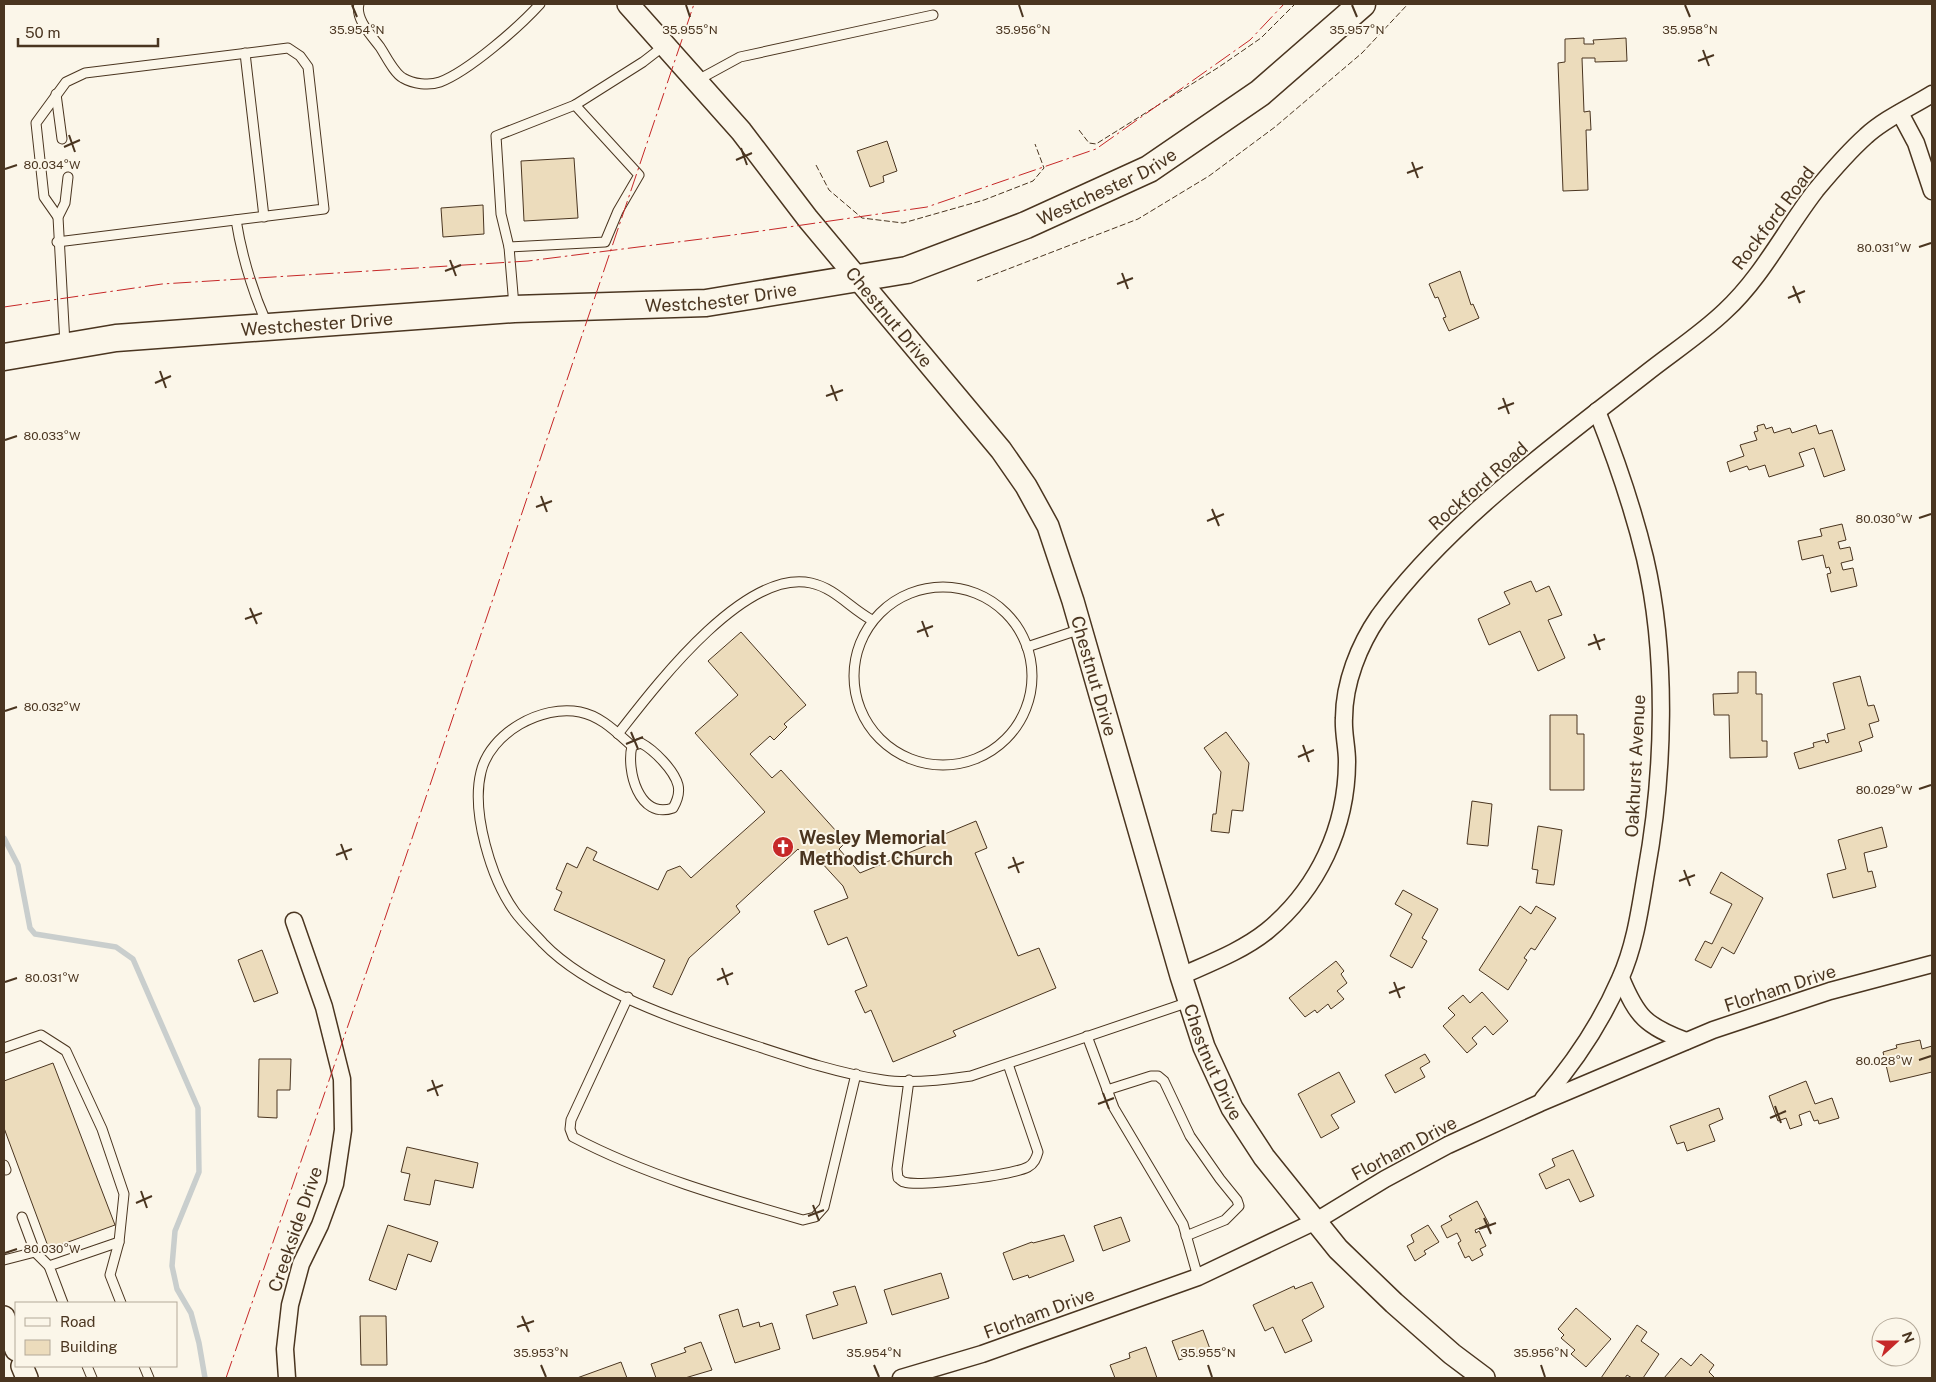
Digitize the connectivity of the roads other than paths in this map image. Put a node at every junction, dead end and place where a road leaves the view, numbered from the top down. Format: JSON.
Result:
{"nodes":[{"id":1,"x":359,"y":4,"type":"edge"},
{"id":2,"x":540,"y":4,"type":"edge"},
{"id":3,"x":628,"y":4,"type":"edge"},
{"id":4,"x":1362,"y":4,"type":"edge"},
{"id":5,"x":933,"y":15,"type":"dead end"},
{"id":6,"x":665,"y":45,"type":"junction"},
{"id":7,"x":245,"y":54,"type":"junction"},
{"id":8,"x":696,"y":81,"type":"junction"},
{"id":9,"x":56,"y":94,"type":"junction"},
{"id":10,"x":1932,"y":94,"type":"edge"},
{"id":11,"x":575,"y":105,"type":"junction"},
{"id":12,"x":1900,"y":113,"type":"junction"},
{"id":13,"x":62,"y":139,"type":"dead end"},
{"id":14,"x":68,"y":177,"type":"dead end"},
{"id":15,"x":1932,"y":191,"type":"edge"},
{"id":16,"x":264,"y":216,"type":"junction"},
{"id":17,"x":58,"y":217,"type":"junction"},
{"id":18,"x":236,"y":220,"type":"junction"},
{"id":19,"x":58,"y":242,"type":"junction"},
{"id":20,"x":509,"y":247,"type":"junction"},
{"id":21,"x":857,"y":278,"type":"junction"},
{"id":22,"x":514,"y":309,"type":"junction"},
{"id":23,"x":268,"y":326,"type":"junction"},
{"id":24,"x":66,"y":346,"type":"junction"},
{"id":25,"x":4,"y":357,"type":"edge"},
{"id":26,"x":1597,"y":411,"type":"junction"},
{"id":27,"x":872,"y":620,"type":"junction"},
{"id":28,"x":1081,"y":629,"type":"junction"},
{"id":29,"x":1027,"y":647,"type":"junction"},
{"id":30,"x":618,"y":734,"type":"junction"},
{"id":31,"x":632,"y":746,"type":"junction"},
{"id":32,"x":294,"y":921,"type":"dead end"},
{"id":33,"x":1932,"y":964,"type":"edge"},
{"id":34,"x":1181,"y":976,"type":"junction"},
{"id":35,"x":1621,"y":978,"type":"junction"},
{"id":36,"x":628,"y":997,"type":"junction"},
{"id":37,"x":1190,"y":1002,"type":"junction"},
{"id":38,"x":1087,"y":1036,"type":"junction"},
{"id":39,"x":1686,"y":1042,"type":"junction"},
{"id":40,"x":4,"y":1048,"type":"edge"},
{"id":41,"x":1008,"y":1064,"type":"junction"},
{"id":42,"x":856,"y":1074,"type":"junction"},
{"id":43,"x":909,"y":1080,"type":"junction"},
{"id":44,"x":1106,"y":1090,"type":"junction"},
{"id":45,"x":1540,"y":1103,"type":"junction"},
{"id":46,"x":22,"y":1217,"type":"dead end"},
{"id":47,"x":1316,"y":1221,"type":"junction"},
{"id":48,"x":1186,"y":1236,"type":"junction"},
{"id":49,"x":119,"y":1242,"type":"junction"},
{"id":50,"x":35,"y":1252,"type":"junction"},
{"id":51,"x":4,"y":1260,"type":"edge"},
{"id":52,"x":49,"y":1266,"type":"junction"},
{"id":53,"x":1198,"y":1277,"type":"junction"},
{"id":54,"x":63,"y":1302,"type":"edge"},
{"id":55,"x":121,"y":1302,"type":"edge"},
{"id":56,"x":4,"y":1317,"type":"edge"},
{"id":57,"x":15,"y":1347,"type":"edge"},
{"id":58,"x":286,"y":1378,"type":"edge"},
{"id":59,"x":901,"y":1378,"type":"edge"},
{"id":60,"x":1484,"y":1378,"type":"edge"}],
"edges":[{"from":1,"to":2,"type":"lane"},
{"from":3,"to":6,"type":"street","name":"Chestnut Drive"},
{"from":4,"to":21,"type":"main road","name":"Westchester Drive"},
{"from":5,"to":8,"type":"lane"},
{"from":6,"to":8,"type":"street","name":"Chestnut Drive"},
{"from":6,"to":11,"type":"lane"},
{"from":7,"to":9,"type":"lane"},
{"from":7,"to":16,"type":"lane"},
{"from":7,"to":16,"type":"lane"},
{"from":8,"to":21,"type":"street","name":"Chestnut Drive"},
{"from":9,"to":13,"type":"lane"},
{"from":9,"to":17,"type":"lane"},
{"from":10,"to":12,"type":"street","name":"Rockford Road"},
{"from":11,"to":20,"type":"lane"},
{"from":11,"to":20,"type":"lane"},
{"from":12,"to":15,"type":"street"},
{"from":12,"to":26,"type":"street","name":"Rockford Road"},
{"from":14,"to":17,"type":"lane"},
{"from":16,"to":18,"type":"lane"},
{"from":17,"to":19,"type":"lane"},
{"from":18,"to":19,"type":"lane"},
{"from":18,"to":23,"type":"lane"},
{"from":19,"to":24,"type":"lane"},
{"from":20,"to":22,"type":"lane"},
{"from":21,"to":22,"type":"main road","name":"Westchester Drive"},
{"from":21,"to":28,"type":"street","name":"Chestnut Drive"},
{"from":22,"to":23,"type":"main road","name":"Westchester Drive"},
{"from":23,"to":24,"type":"main road","name":"Westchester Drive"},
{"from":24,"to":25,"type":"main road","name":"Westchester Drive"},
{"from":26,"to":34,"type":"street","name":"Rockford Road"},
{"from":26,"to":35,"type":"street","name":"Oakhurst Avenue"},
{"from":27,"to":29,"type":"lane"},
{"from":27,"to":29,"type":"lane"},
{"from":27,"to":30,"type":"lane"},
{"from":28,"to":29,"type":"lane"},
{"from":28,"to":34,"type":"street","name":"Chestnut Drive"},
{"from":30,"to":31,"type":"lane"},
{"from":30,"to":36,"type":"lane"},
{"from":31,"to":31,"type":"lane"},
{"from":32,"to":58,"type":"street","name":"Creekside Drive"},
{"from":33,"to":39,"type":"street","name":"Florham Drive"},
{"from":34,"to":37,"type":"street","name":"Chestnut Drive"},
{"from":35,"to":39,"type":"street"},
{"from":35,"to":45,"type":"street","name":"Oakhurst Avenue"},
{"from":36,"to":42,"type":"lane"},
{"from":36,"to":42,"type":"lane"},
{"from":37,"to":38,"type":"lane"},
{"from":37,"to":47,"type":"street","name":"Chestnut Drive"},
{"from":38,"to":41,"type":"lane"},
{"from":38,"to":44,"type":"lane"},
{"from":39,"to":45,"type":"street","name":"Florham Drive"},
{"from":40,"to":49,"type":"lane"},
{"from":41,"to":43,"type":"lane"},
{"from":41,"to":43,"type":"lane"},
{"from":42,"to":43,"type":"lane"},
{"from":44,"to":48,"type":"lane"},
{"from":44,"to":48,"type":"lane"},
{"from":45,"to":47,"type":"street","name":"Florham Drive"},
{"from":46,"to":50,"type":"lane"},
{"from":47,"to":53,"type":"street","name":"Florham Drive"},
{"from":47,"to":60,"type":"street","name":"Chestnut Drive"},
{"from":48,"to":53,"type":"lane"},
{"from":49,"to":52,"type":"lane"},
{"from":49,"to":55,"type":"lane"},
{"from":50,"to":51,"type":"lane"},
{"from":50,"to":52,"type":"lane"},
{"from":52,"to":54,"type":"lane"},
{"from":53,"to":59,"type":"street","name":"Florham Drive"},
{"from":56,"to":57,"type":"street"}]}
